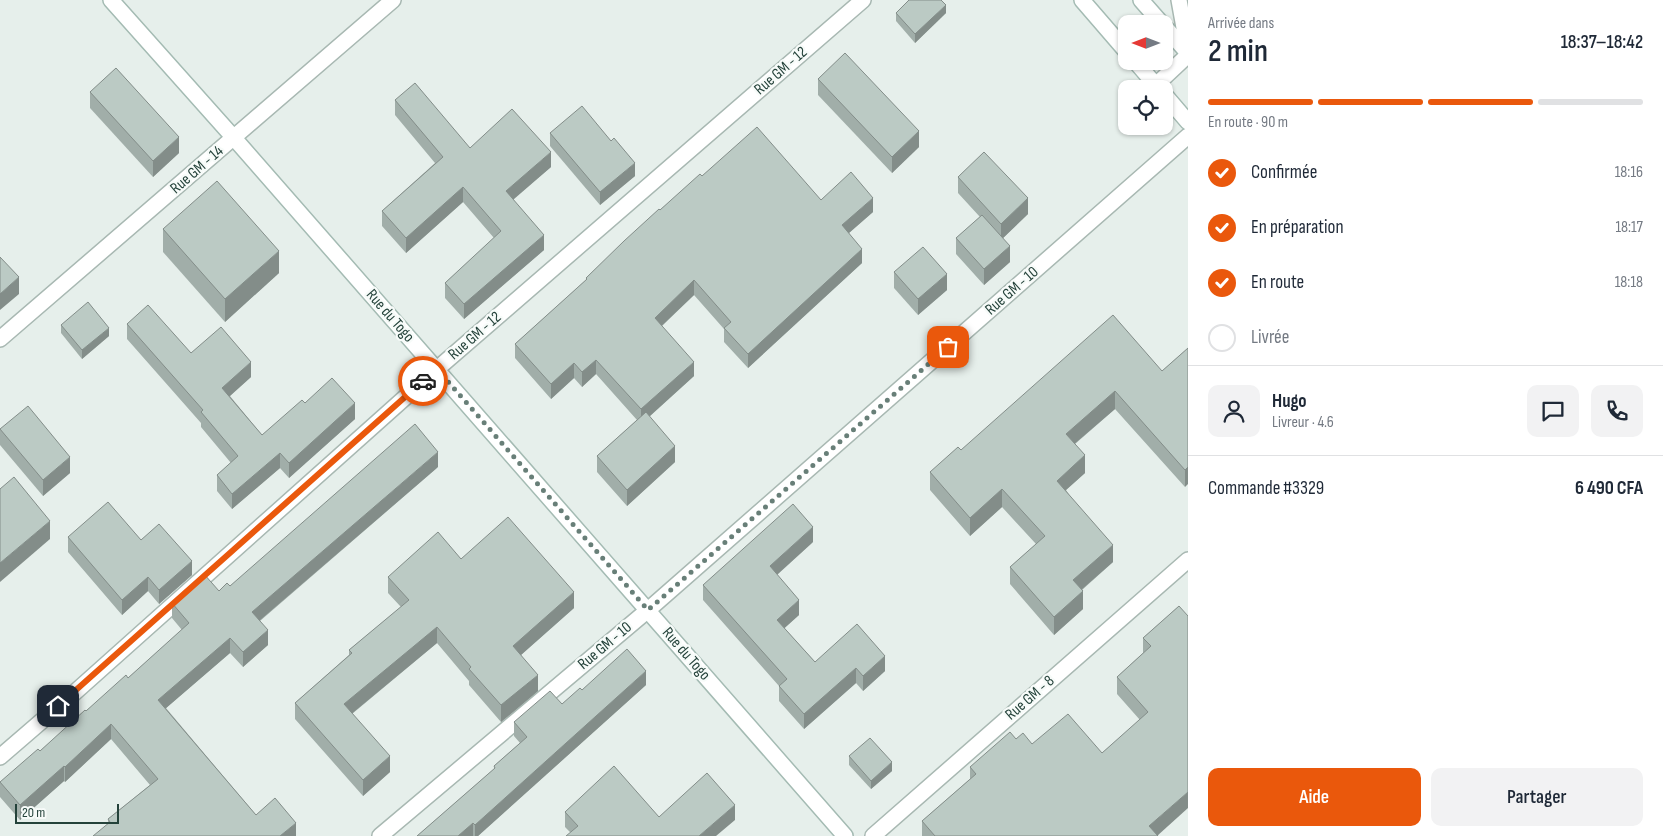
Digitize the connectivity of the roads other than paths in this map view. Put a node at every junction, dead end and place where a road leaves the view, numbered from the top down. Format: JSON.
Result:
{"nodes":[{"id":1,"x":111,"y":0,"type":"edge"},
{"id":2,"x":393,"y":0,"type":"edge"},
{"id":3,"x":863,"y":0,"type":"edge"},
{"id":4,"x":1082,"y":0,"type":"edge"},
{"id":5,"x":1141,"y":0,"type":"edge"},
{"id":6,"x":1178,"y":0,"type":"edge"},
{"id":7,"x":1154,"y":15,"type":"edge"},
{"id":8,"x":1173,"y":36,"type":"edge"},
{"id":9,"x":1118,"y":42,"type":"edge"},
{"id":10,"x":1188,"y":53,"type":"edge"},
{"id":11,"x":1143,"y":70,"type":"edge"},
{"id":12,"x":1151,"y":80,"type":"edge"},
{"id":13,"x":1166,"y":80,"type":"edge"},
{"id":14,"x":1173,"y":105,"type":"edge"},
{"id":15,"x":1188,"y":122,"type":"edge"},
{"id":16,"x":1188,"y":136,"type":"edge"},
{"id":17,"x":234,"y":138,"type":"junction"},
{"id":18,"x":0,"y":339,"type":"edge"},
{"id":19,"x":437,"y":369,"type":"junction"},
{"id":20,"x":1188,"y":560,"type":"edge"},
{"id":21,"x":648,"y":610,"type":"junction"},
{"id":22,"x":0,"y":757,"type":"edge"},
{"id":23,"x":380,"y":836,"type":"edge"},
{"id":24,"x":845,"y":836,"type":"edge"},
{"id":25,"x":872,"y":836,"type":"edge"}],
"edges":[{"from":1,"to":17,"type":"street","name":"Rue du Togo"},
{"from":2,"to":17,"type":"street","name":"Rue GM - 14"},
{"from":3,"to":19,"type":"street","name":"Rue GM - 12"},
{"from":4,"to":9,"type":"street"},
{"from":5,"to":7,"type":"street"},
{"from":6,"to":10,"type":"street"},
{"from":8,"to":10,"type":"street"},
{"from":10,"to":13,"type":"street"},
{"from":11,"to":12,"type":"street"},
{"from":14,"to":15,"type":"street"},
{"from":16,"to":21,"type":"street","name":"Rue GM - 10"},
{"from":17,"to":18,"type":"street","name":"Rue GM - 14"},
{"from":17,"to":19,"type":"street","name":"Rue du Togo"},
{"from":19,"to":21,"type":"street","name":"Rue du Togo"},
{"from":19,"to":22,"type":"street","name":"Rue GM - 12"},
{"from":20,"to":25,"type":"street","name":"Rue GM - 8"},
{"from":21,"to":23,"type":"street","name":"Rue GM - 10"},
{"from":21,"to":24,"type":"street","name":"Rue du Togo"}]}
